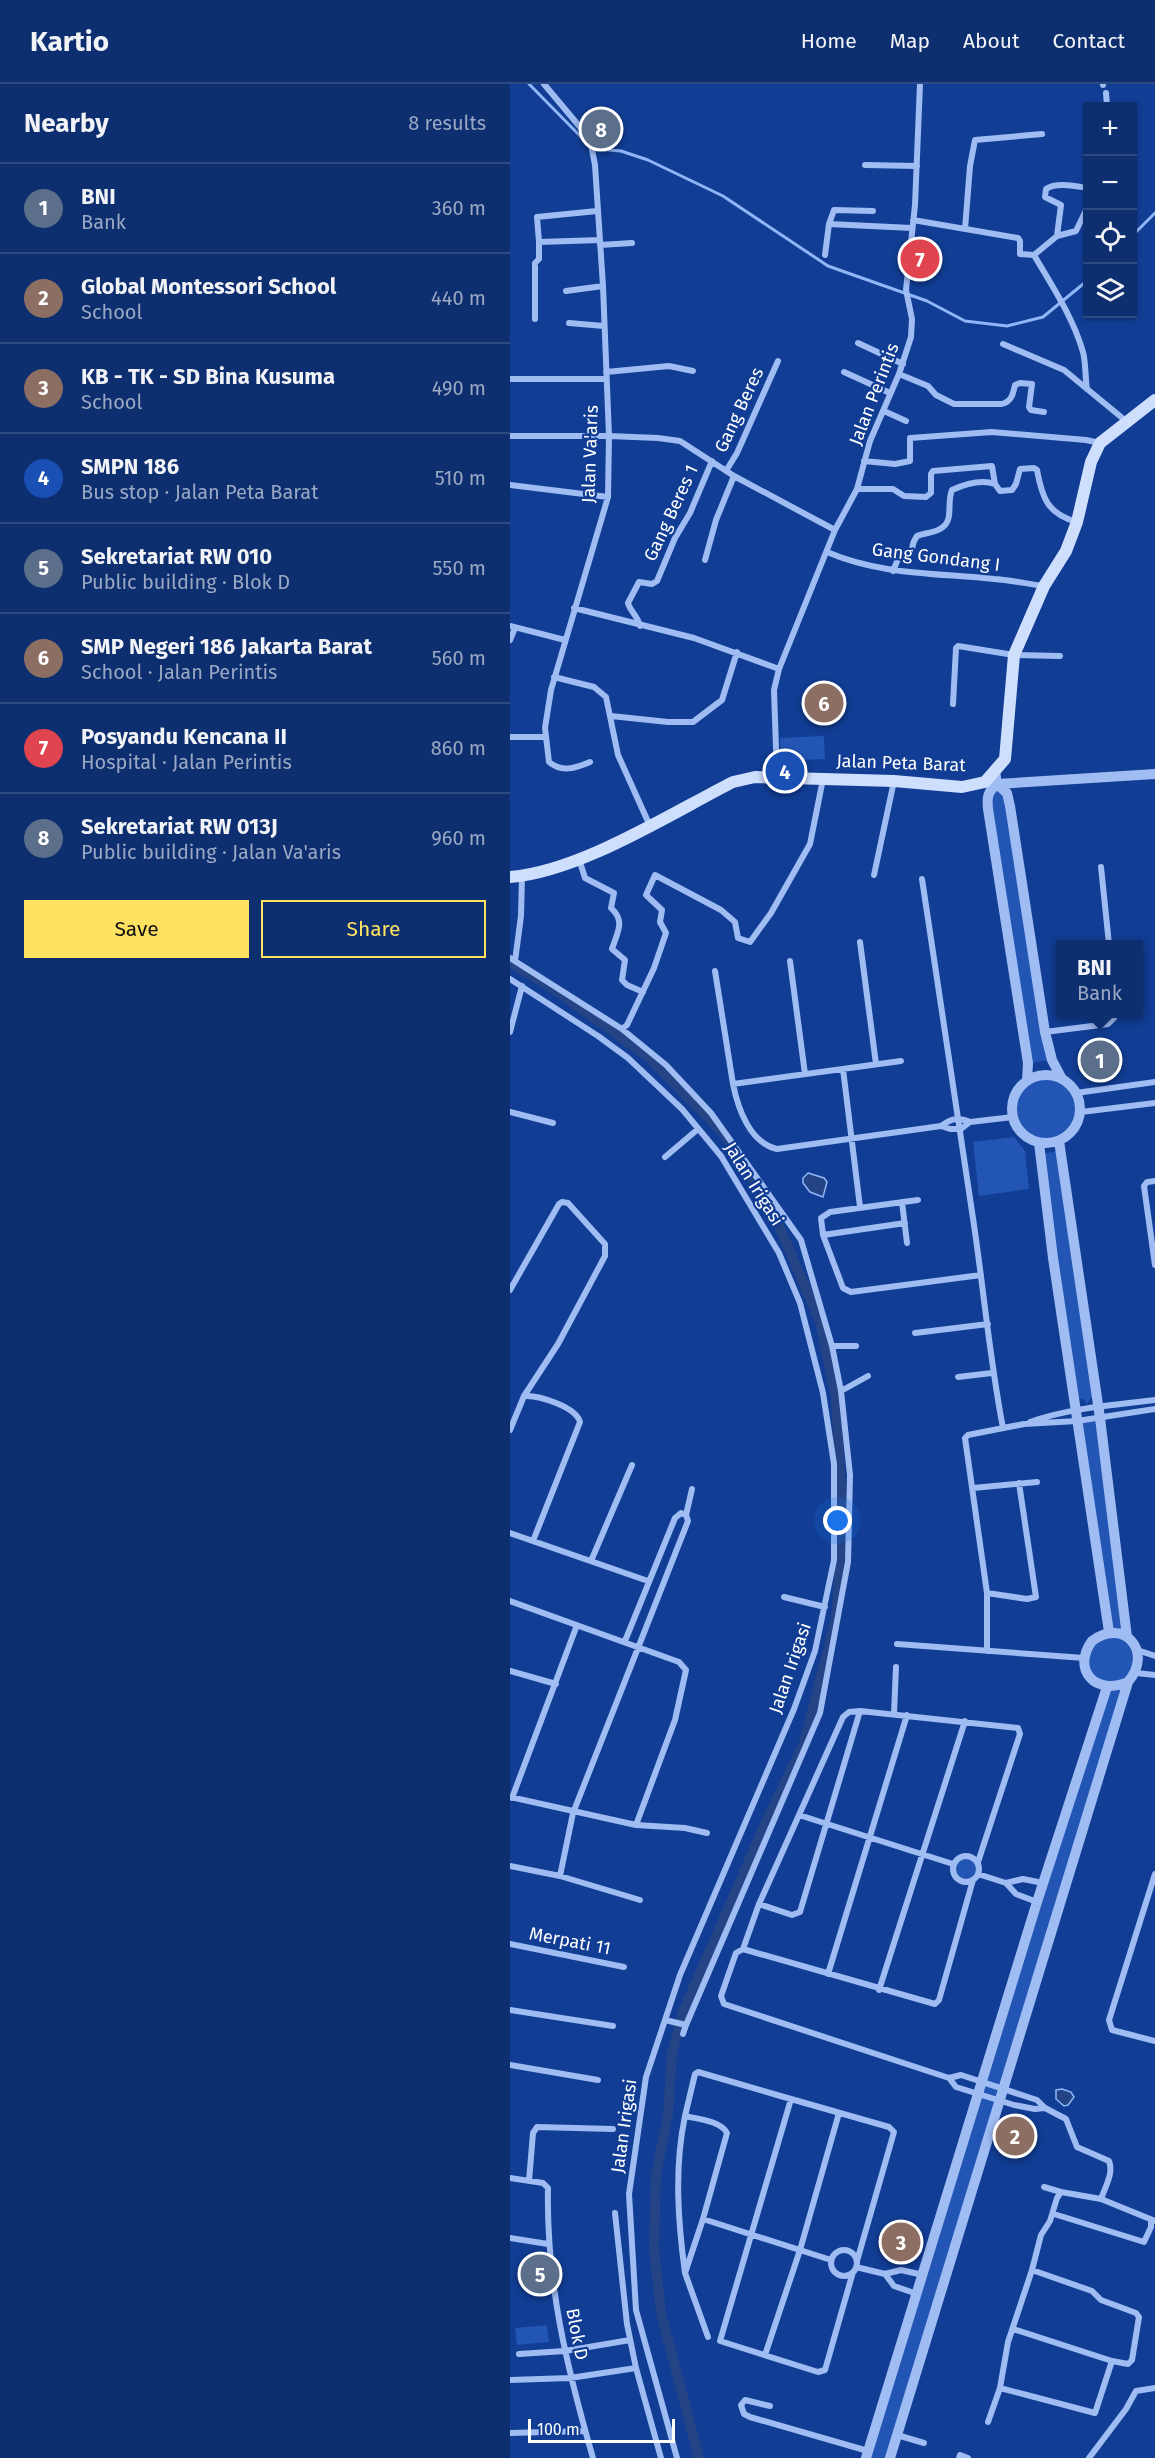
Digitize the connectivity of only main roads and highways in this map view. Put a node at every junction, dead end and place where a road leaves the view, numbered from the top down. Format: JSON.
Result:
{"nodes":[{"id":1,"x":1155,"y":399,"type":"edge"},
{"id":2,"x":516,"y":877,"type":"edge"}],
"edges":[{"from":1,"to":2,"type":"main road","name":"Jalan Peta Barat"}]}
